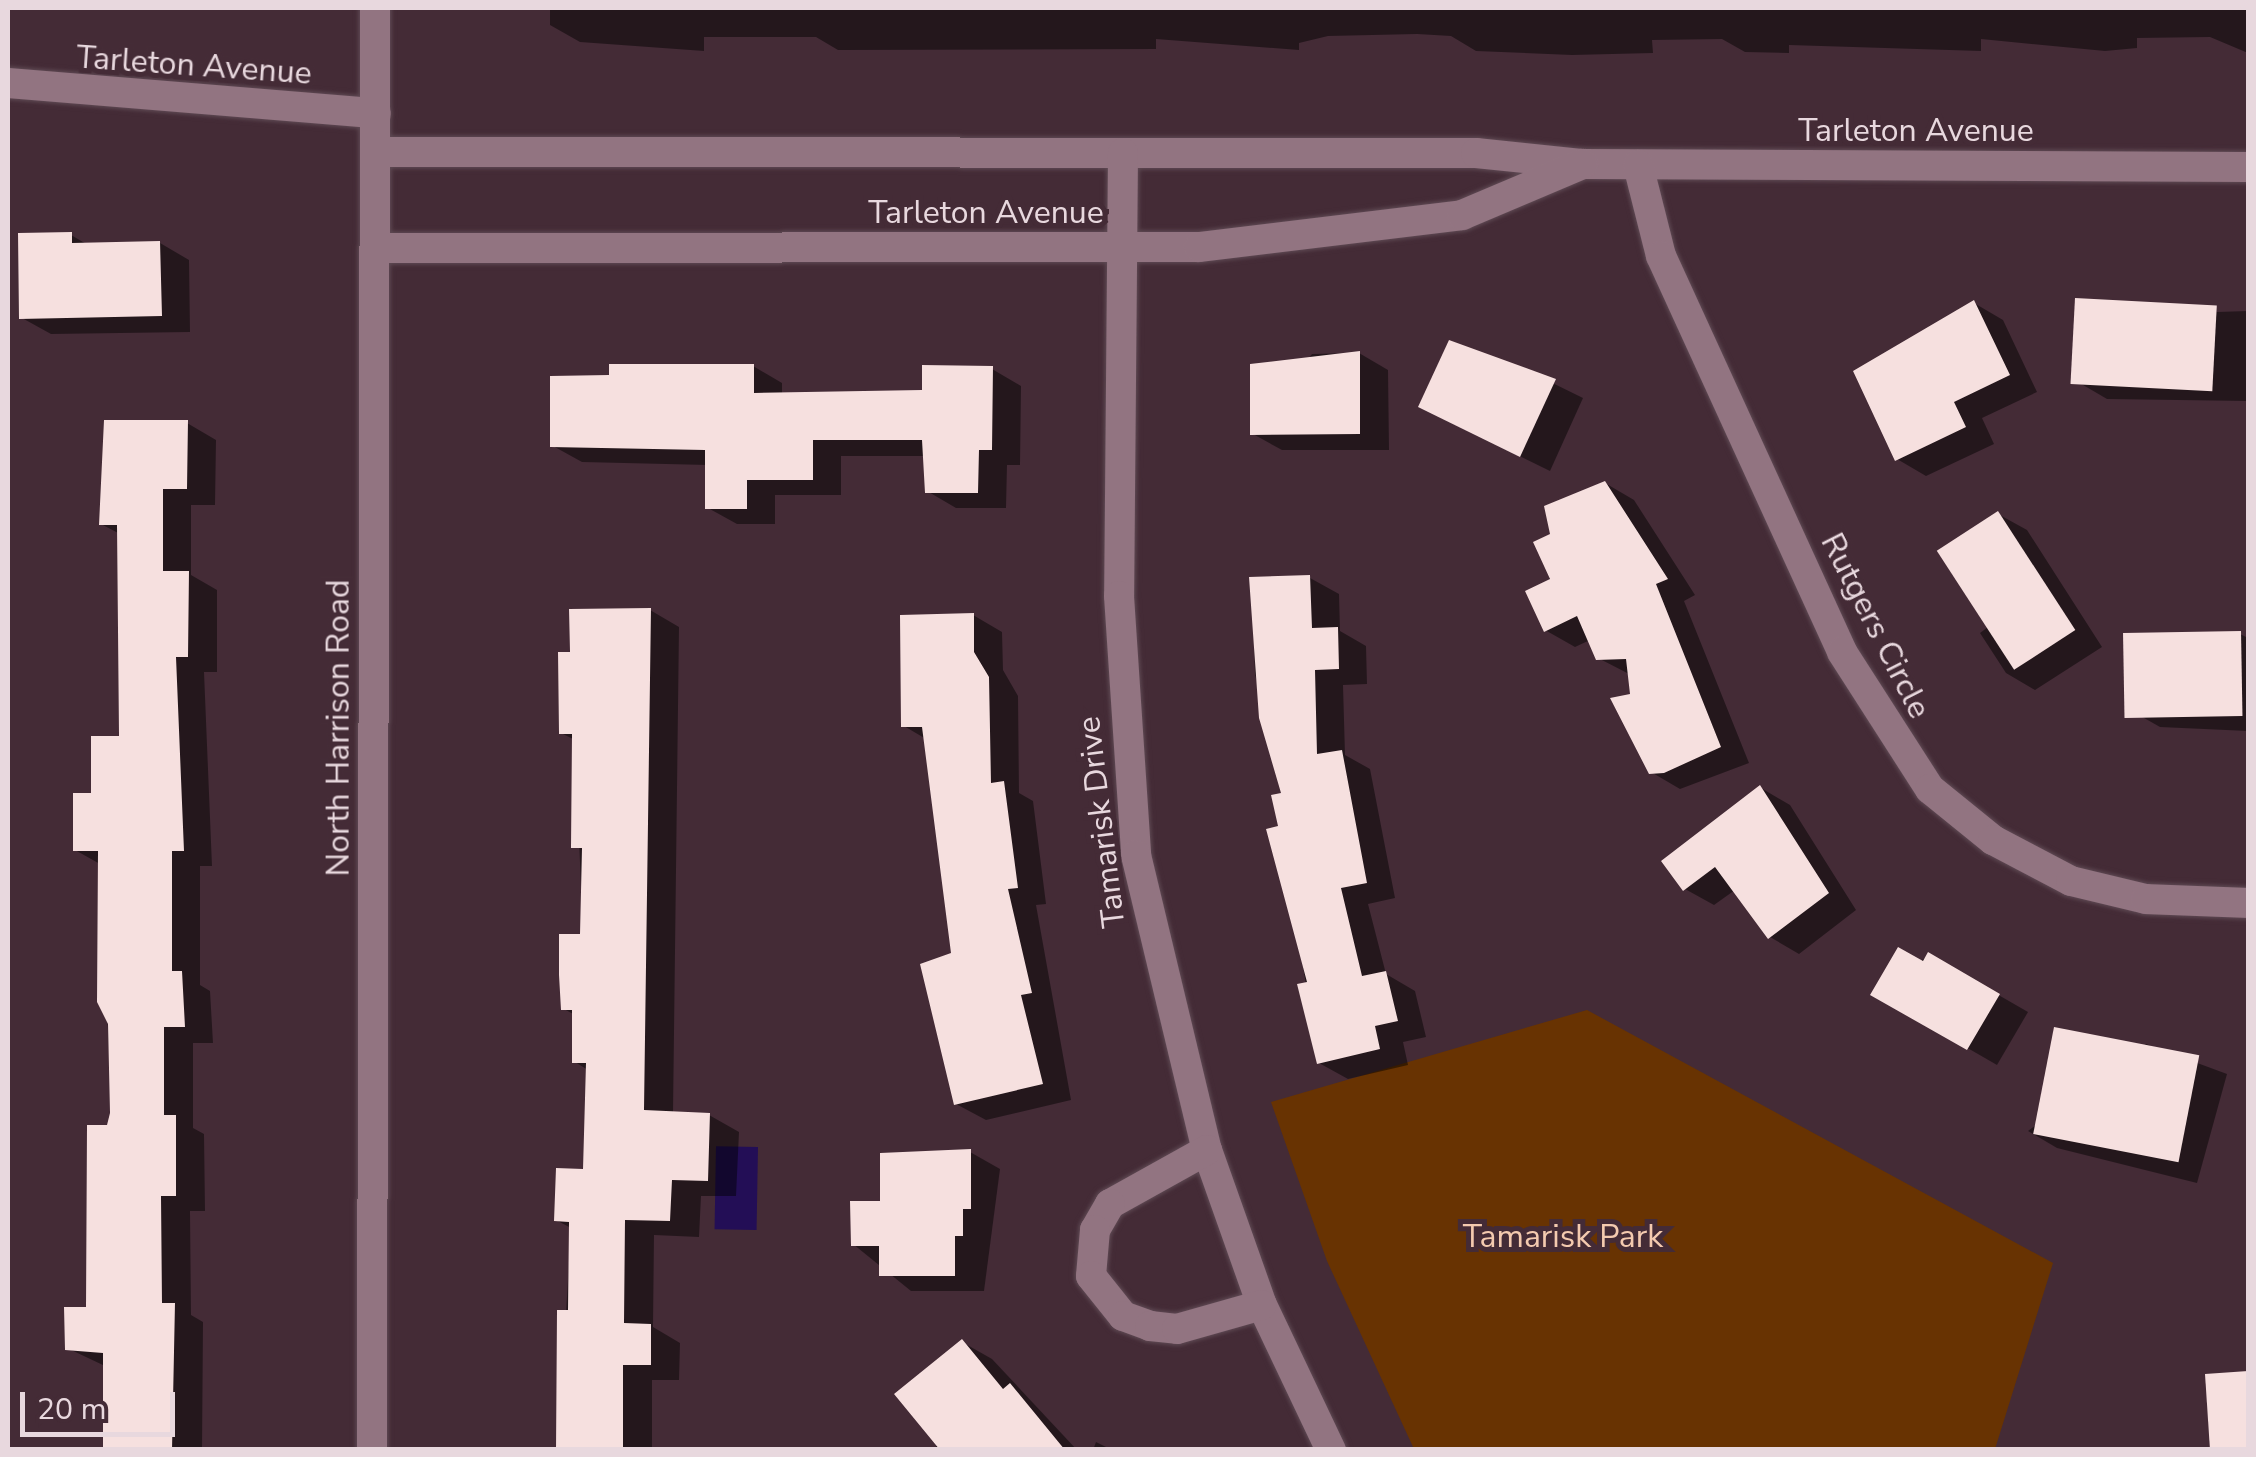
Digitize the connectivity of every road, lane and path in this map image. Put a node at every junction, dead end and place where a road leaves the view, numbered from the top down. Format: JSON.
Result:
{"nodes":[{"id":1,"x":375,"y":8,"type":"edge"},
{"id":2,"x":8,"y":82,"type":"edge"},
{"id":3,"x":376,"y":113,"type":"junction"},
{"id":4,"x":376,"y":152,"type":"junction"},
{"id":5,"x":1123,"y":153,"type":"junction"},
{"id":6,"x":1584,"y":164,"type":"junction"},
{"id":7,"x":1638,"y":165,"type":"junction"},
{"id":8,"x":2248,"y":167,"type":"edge"},
{"id":9,"x":375,"y":248,"type":"junction"},
{"id":10,"x":1123,"y":248,"type":"junction"},
{"id":11,"x":2248,"y":903,"type":"edge"},
{"id":12,"x":1206,"y":1150,"type":"junction"},
{"id":13,"x":1262,"y":1305,"type":"junction"},
{"id":14,"x":372,"y":1450,"type":"edge"},
{"id":15,"x":1332,"y":1450,"type":"edge"}],
"edges":[{"from":1,"to":3,"type":"street","name":"North Harrison Road"},
{"from":2,"to":3,"type":"street","name":"Tarleton Avenue"},
{"from":3,"to":4,"type":"street","name":"North Harrison Road"},
{"from":4,"to":5,"type":"street","name":"Tarleton Avenue"},
{"from":4,"to":9,"type":"street","name":"North Harrison Road"},
{"from":5,"to":6,"type":"street","name":"Tarleton Avenue"},
{"from":5,"to":10,"type":"street","name":"Tamarisk Drive"},
{"from":6,"to":7,"type":"street","name":"Tarleton Avenue"},
{"from":6,"to":10,"type":"street","name":"Tarleton Avenue"},
{"from":7,"to":8,"type":"street","name":"Tarleton Avenue"},
{"from":7,"to":11,"type":"street","name":"Rutgers Circle"},
{"from":9,"to":10,"type":"street","name":"Tarleton Avenue"},
{"from":9,"to":14,"type":"street","name":"North Harrison Road"},
{"from":10,"to":12,"type":"street","name":"Tamarisk Drive"},
{"from":12,"to":13,"type":"street","name":"Tamarisk Drive"},
{"from":12,"to":13,"type":"street"},
{"from":13,"to":15,"type":"street","name":"Tamarisk Drive"}]}
